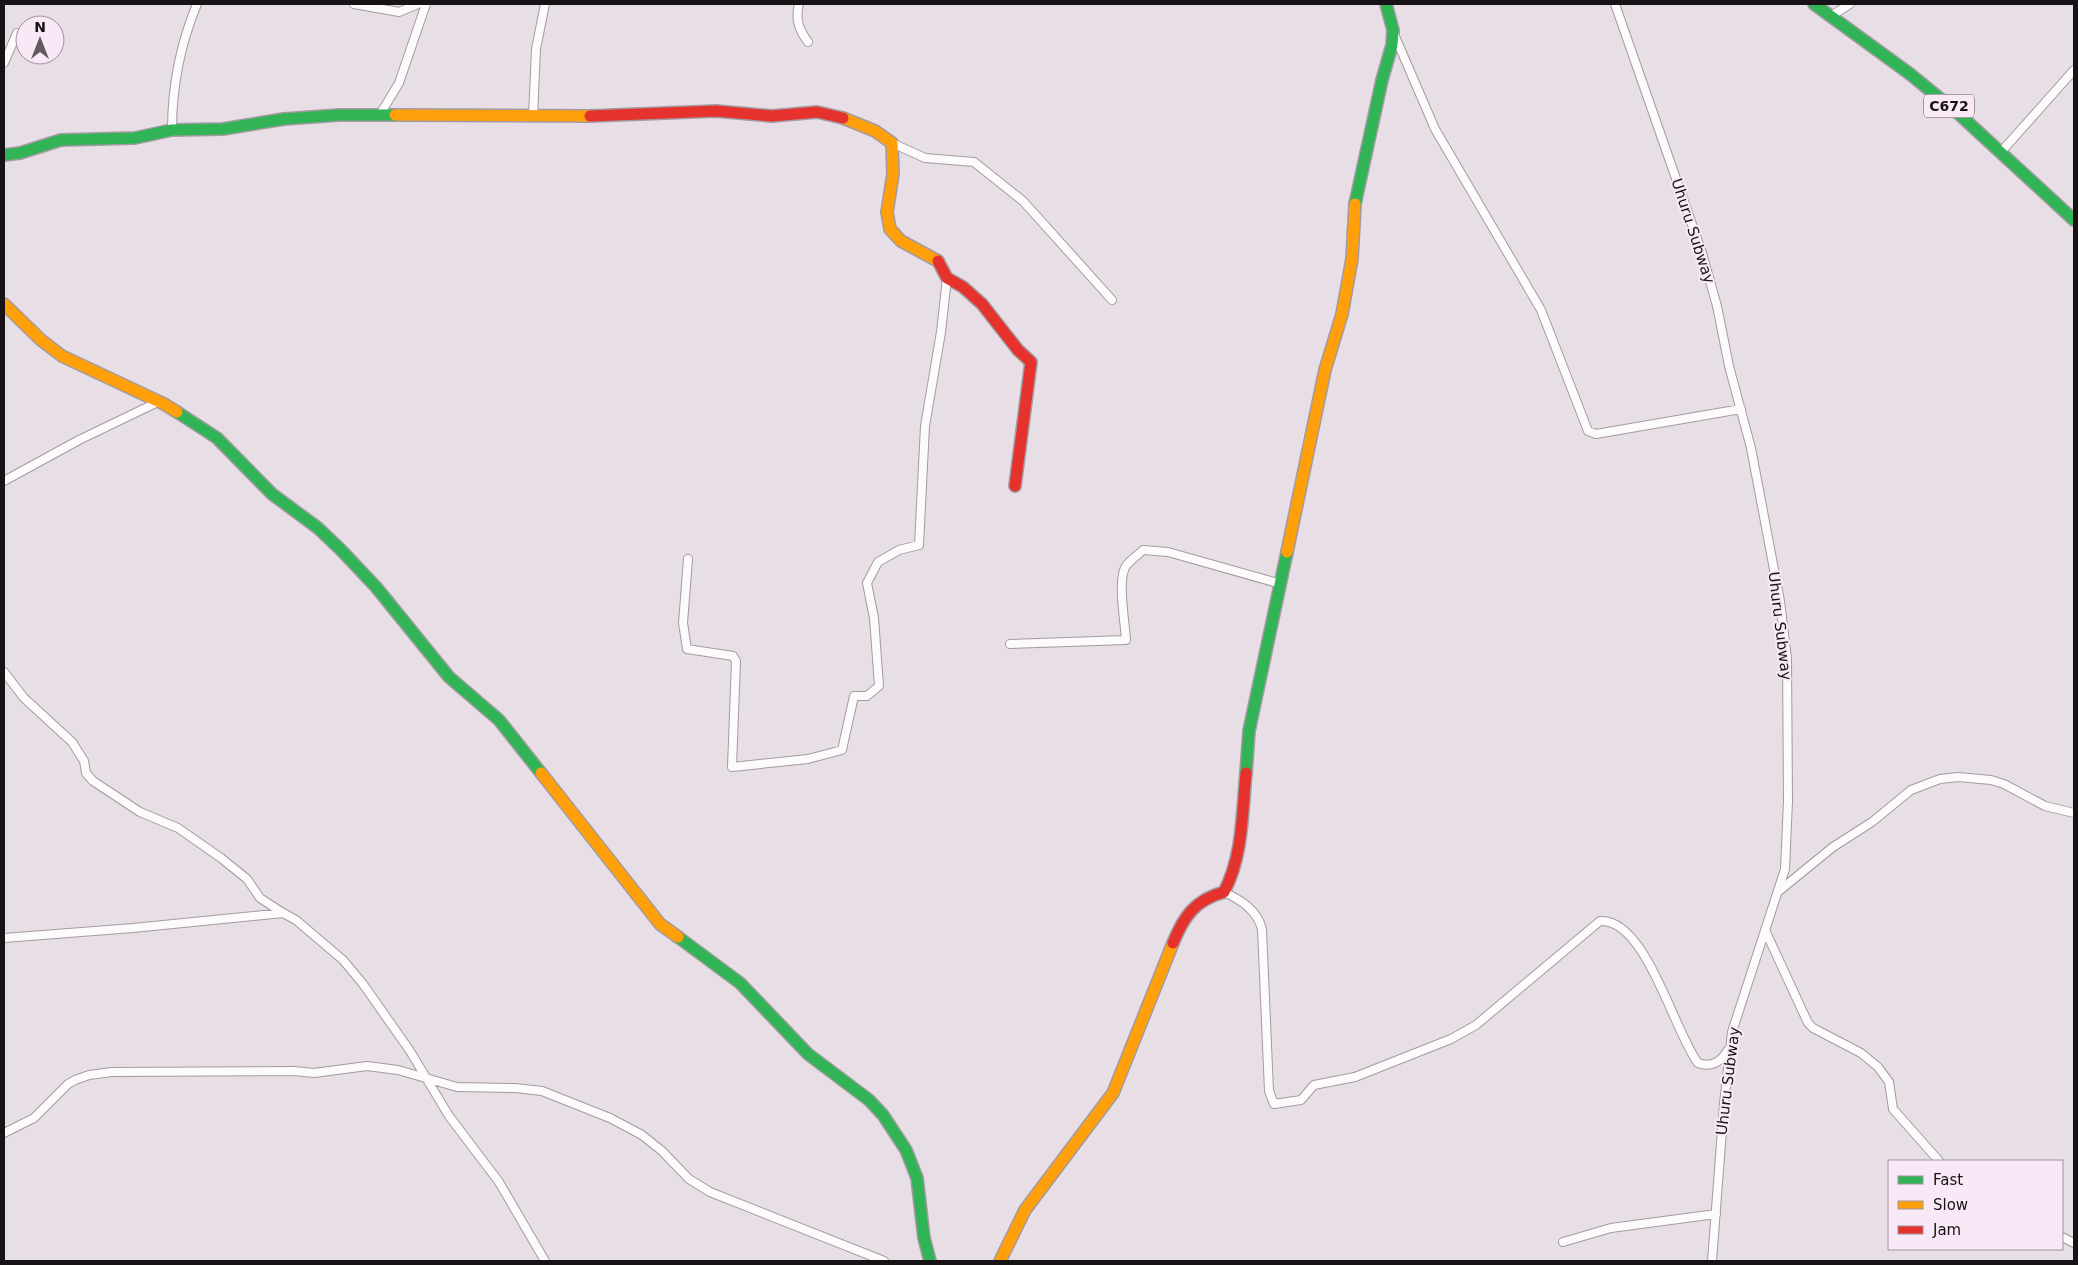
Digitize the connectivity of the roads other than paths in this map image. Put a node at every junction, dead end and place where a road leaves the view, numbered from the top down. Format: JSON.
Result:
{"nodes":[{"id":1,"x":197,"y":4,"type":"edge"},
{"id":2,"x":354,"y":4,"type":"edge"},
{"id":3,"x":418,"y":4,"type":"edge"},
{"id":4,"x":426,"y":4,"type":"edge"},
{"id":5,"x":545,"y":4,"type":"edge"},
{"id":6,"x":799,"y":4,"type":"edge"},
{"id":7,"x":1386,"y":4,"type":"edge"},
{"id":8,"x":1615,"y":4,"type":"edge"},
{"id":9,"x":1814,"y":4,"type":"edge"},
{"id":10,"x":1850,"y":4,"type":"edge"},
{"id":11,"x":1831,"y":16,"type":"junction"},
{"id":12,"x":1393,"y":30,"type":"junction"},
{"id":13,"x":15,"y":38,"type":"edge"},
{"id":14,"x":808,"y":42,"type":"dead end"},
{"id":15,"x":4,"y":63,"type":"edge"},
{"id":16,"x":2074,"y":70,"type":"edge"},
{"id":17,"x":379,"y":116,"type":"junction"},
{"id":18,"x":533,"y":117,"type":"junction"},
{"id":19,"x":172,"y":130,"type":"junction"},
{"id":20,"x":892,"y":143,"type":"junction"},
{"id":21,"x":2001,"y":152,"type":"junction"},
{"id":22,"x":4,"y":156,"type":"edge"},
{"id":23,"x":2074,"y":220,"type":"edge"},
{"id":24,"x":947,"y":278,"type":"junction"},
{"id":25,"x":1112,"y":300,"type":"dead end"},
{"id":26,"x":4,"y":304,"type":"edge"},
{"id":27,"x":160,"y":401,"type":"junction"},
{"id":28,"x":1741,"y":409,"type":"junction"},
{"id":29,"x":4,"y":481,"type":"edge"},
{"id":30,"x":1015,"y":486,"type":"dead end"},
{"id":31,"x":688,"y":559,"type":"dead end"},
{"id":32,"x":1281,"y":584,"type":"junction"},
{"id":33,"x":1010,"y":644,"type":"dead end"},
{"id":34,"x":4,"y":672,"type":"edge"},
{"id":35,"x":2074,"y":813,"type":"edge"},
{"id":36,"x":1779,"y":890,"type":"junction"},
{"id":37,"x":1224,"y":892,"type":"junction"},
{"id":38,"x":283,"y":913,"type":"junction"},
{"id":39,"x":1764,"y":930,"type":"junction"},
{"id":40,"x":4,"y":938,"type":"edge"},
{"id":41,"x":1729,"y":1049,"type":"junction"},
{"id":42,"x":427,"y":1078,"type":"junction"},
{"id":43,"x":4,"y":1133,"type":"edge"},
{"id":44,"x":1938,"y":1160,"type":"edge"},
{"id":45,"x":1716,"y":1214,"type":"junction"},
{"id":46,"x":1563,"y":1242,"type":"dead end"},
{"id":47,"x":545,"y":1261,"type":"edge"},
{"id":48,"x":884,"y":1261,"type":"edge"},
{"id":49,"x":930,"y":1261,"type":"edge"},
{"id":50,"x":1000,"y":1261,"type":"edge"},
{"id":51,"x":1712,"y":1261,"type":"edge"}],
"edges":[{"from":1,"to":19,"type":"street"},
{"from":2,"to":3,"type":"street"},
{"from":4,"to":17,"type":"street"},
{"from":5,"to":18,"type":"street"},
{"from":6,"to":14,"type":"street"},
{"from":7,"to":12,"type":"street"},
{"from":8,"to":28,"type":"street","name":"Uhuru Subway"},
{"from":9,"to":11,"type":"street","number":"C672"},
{"from":10,"to":11,"type":"street"},
{"from":11,"to":21,"type":"street","number":"C672"},
{"from":12,"to":28,"type":"street"},
{"from":12,"to":32,"type":"street"},
{"from":13,"to":15,"type":"street"},
{"from":16,"to":21,"type":"street"},
{"from":17,"to":18,"type":"street"},
{"from":17,"to":19,"type":"street"},
{"from":18,"to":20,"type":"street"},
{"from":19,"to":22,"type":"street"},
{"from":20,"to":24,"type":"street"},
{"from":20,"to":25,"type":"street"},
{"from":21,"to":23,"type":"street","number":"C672"},
{"from":24,"to":30,"type":"street"},
{"from":24,"to":31,"type":"street"},
{"from":26,"to":27,"type":"street"},
{"from":27,"to":29,"type":"street"},
{"from":27,"to":49,"type":"street"},
{"from":28,"to":36,"type":"street","name":"Uhuru Subway"},
{"from":32,"to":33,"type":"street"},
{"from":32,"to":37,"type":"street"},
{"from":34,"to":38,"type":"street"},
{"from":35,"to":36,"type":"street"},
{"from":36,"to":39,"type":"street","name":"Uhuru Subway"},
{"from":37,"to":41,"type":"street"},
{"from":37,"to":50,"type":"street"},
{"from":38,"to":40,"type":"street"},
{"from":38,"to":42,"type":"street"},
{"from":39,"to":41,"type":"street","name":"Uhuru Subway"},
{"from":39,"to":44,"type":"street"},
{"from":41,"to":45,"type":"street","name":"Uhuru Subway"},
{"from":42,"to":43,"type":"street"},
{"from":42,"to":47,"type":"street"},
{"from":42,"to":48,"type":"street"},
{"from":45,"to":46,"type":"street"},
{"from":45,"to":51,"type":"street","name":"Uhuru Subway"}]}
